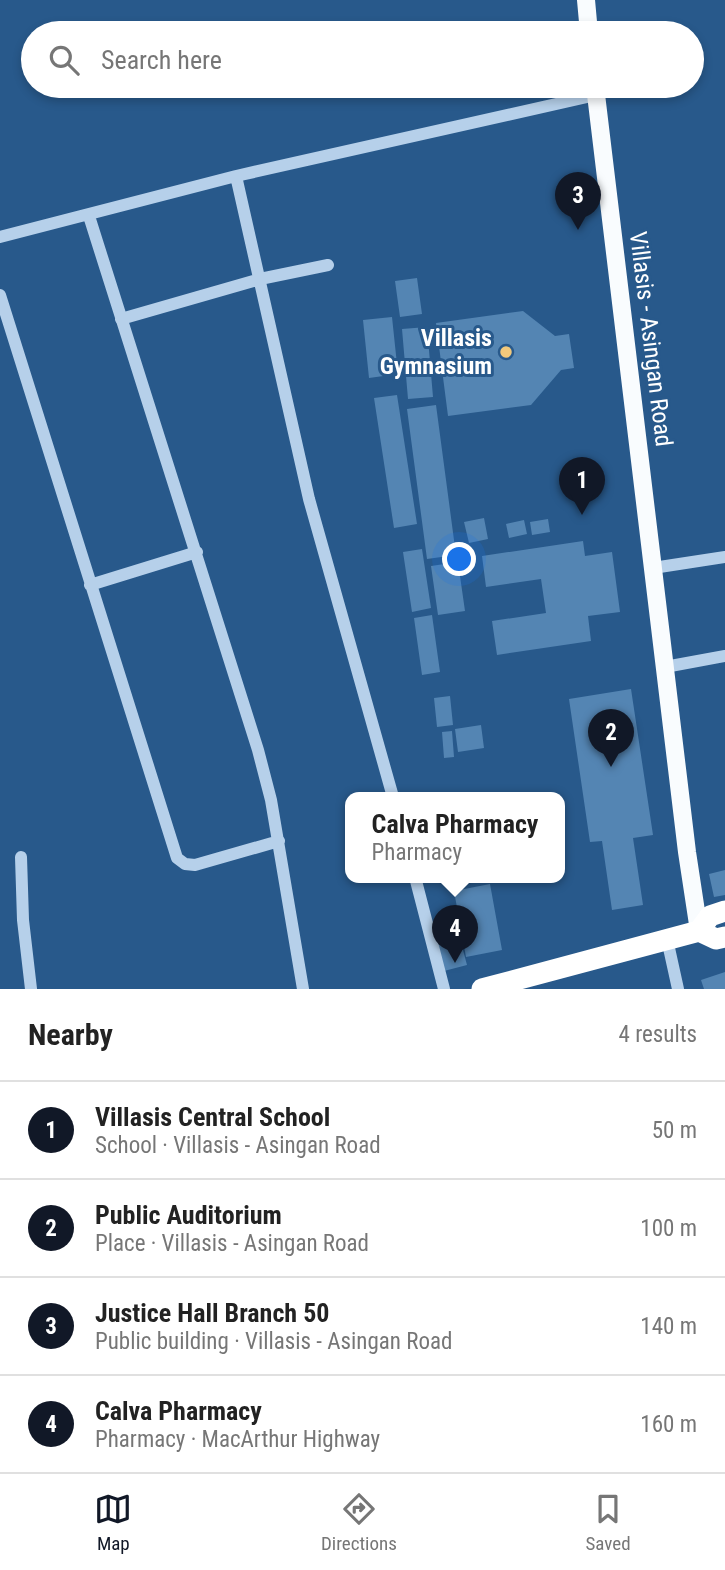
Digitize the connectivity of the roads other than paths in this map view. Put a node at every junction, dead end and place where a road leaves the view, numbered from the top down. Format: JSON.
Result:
{"nodes":[{"id":1,"x":586,"y":0,"type":"edge"},
{"id":2,"x":588,"y":21,"type":"edge"},
{"id":3,"x":563,"y":98,"type":"edge"},
{"id":4,"x":597,"y":98,"type":"edge"},
{"id":5,"x":236,"y":176,"type":"junction"},
{"id":6,"x":89,"y":216,"type":"junction"},
{"id":7,"x":0,"y":237,"type":"edge"},
{"id":8,"x":328,"y":265,"type":"dead end"},
{"id":9,"x":260,"y":279,"type":"junction"},
{"id":10,"x":0,"y":295,"type":"edge"},
{"id":11,"x":121,"y":320,"type":"junction"},
{"id":12,"x":197,"y":552,"type":"junction"},
{"id":13,"x":725,"y":557,"type":"edge"},
{"id":14,"x":653,"y":568,"type":"junction"},
{"id":15,"x":90,"y":585,"type":"junction"},
{"id":16,"x":725,"y":656,"type":"edge"},
{"id":17,"x":665,"y":667,"type":"junction"},
{"id":18,"x":392,"y":792,"type":"edge"},
{"id":19,"x":279,"y":841,"type":"junction"},
{"id":20,"x":21,"y":857,"type":"dead end"},
{"id":21,"x":417,"y":883,"type":"edge"},
{"id":22,"x":725,"y":911,"type":"edge"},
{"id":23,"x":699,"y":931,"type":"junction"},
{"id":24,"x":725,"y":937,"type":"edge"},
{"id":25,"x":667,"y":939,"type":"junction"},
{"id":26,"x":31,"y":989,"type":"edge"},
{"id":27,"x":303,"y":989,"type":"edge"},
{"id":28,"x":444,"y":989,"type":"edge"},
{"id":29,"x":482,"y":989,"type":"edge"},
{"id":30,"x":678,"y":989,"type":"edge"}],
"edges":[{"from":1,"to":2,"type":"main road"},
{"from":3,"to":5,"type":"street"},
{"from":4,"to":14,"type":"main road","name":"Villasis - Asingan Road"},
{"from":5,"to":6,"type":"street"},
{"from":5,"to":9,"type":"street"},
{"from":6,"to":7,"type":"street"},
{"from":6,"to":11,"type":"street"},
{"from":8,"to":9,"type":"street"},
{"from":9,"to":11,"type":"street"},
{"from":9,"to":18,"type":"street"},
{"from":10,"to":15,"type":"street"},
{"from":11,"to":12,"type":"street"},
{"from":12,"to":15,"type":"street"},
{"from":12,"to":19,"type":"street"},
{"from":13,"to":14,"type":"street"},
{"from":14,"to":17,"type":"main road","name":"Villasis - Asingan Road"},
{"from":15,"to":19,"type":"street"},
{"from":16,"to":17,"type":"street"},
{"from":17,"to":23,"type":"main road","name":"Villasis - Asingan Road"},
{"from":19,"to":27,"type":"street"},
{"from":20,"to":26,"type":"street"},
{"from":21,"to":28,"type":"street"},
{"from":22,"to":23,"type":"highway"},
{"from":23,"to":24,"type":"highway"},
{"from":23,"to":25,"type":"highway"},
{"from":25,"to":29,"type":"highway"},
{"from":25,"to":30,"type":"street"}]}
